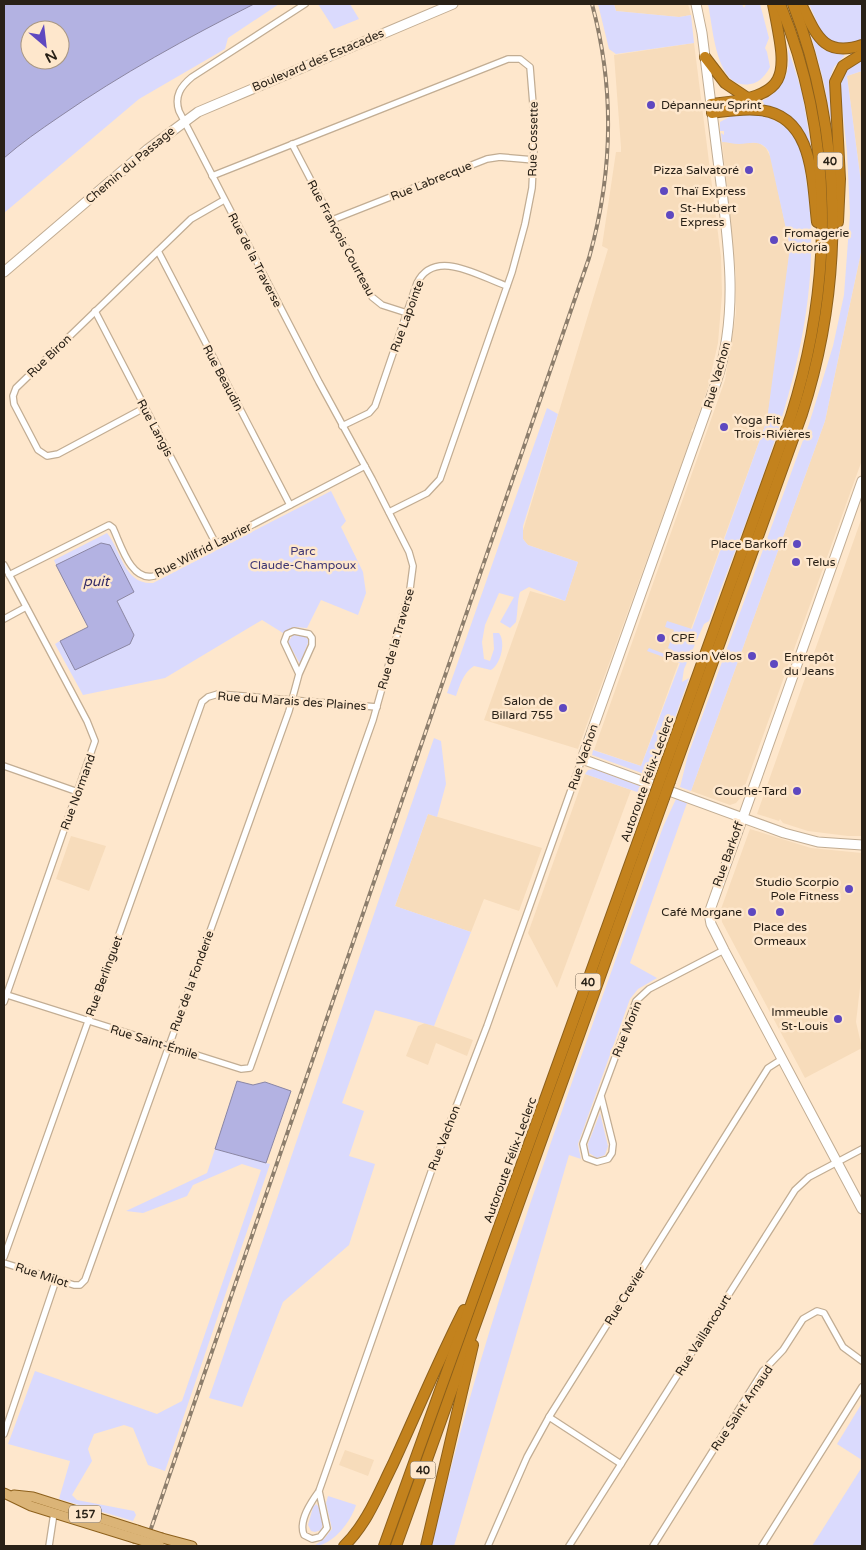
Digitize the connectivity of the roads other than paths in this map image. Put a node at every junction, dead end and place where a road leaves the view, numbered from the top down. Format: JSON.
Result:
{"nodes":[{"id":1,"x":305,"y":4,"type":"edge"},
{"id":2,"x":453,"y":4,"type":"edge"},
{"id":3,"x":696,"y":4,"type":"edge"},
{"id":4,"x":773,"y":4,"type":"edge"},
{"id":5,"x":780,"y":4,"type":"edge"},
{"id":6,"x":793,"y":4,"type":"edge"},
{"id":7,"x":801,"y":4,"type":"edge"},
{"id":8,"x":862,"y":45,"type":"edge"},
{"id":9,"x":862,"y":54,"type":"edge"},
{"id":10,"x":705,"y":57,"type":"junction"},
{"id":11,"x":749,"y":100,"type":"junction"},
{"id":12,"x":712,"y":109,"type":"junction"},
{"id":13,"x":184,"y":121,"type":"junction"},
{"id":14,"x":292,"y":144,"type":"junction"},
{"id":15,"x":534,"y":160,"type":"junction"},
{"id":16,"x":212,"y":176,"type":"junction"},
{"id":17,"x":224,"y":200,"type":"junction"},
{"id":18,"x":332,"y":220,"type":"junction"},
{"id":19,"x":158,"y":251,"type":"junction"},
{"id":20,"x":822,"y":257,"type":"junction"},
{"id":21,"x":4,"y":272,"type":"edge"},
{"id":22,"x":507,"y":286,"type":"junction"},
{"id":23,"x":828,"y":293,"type":"junction"},
{"id":24,"x":95,"y":311,"type":"junction"},
{"id":25,"x":407,"y":313,"type":"junction"},
{"id":26,"x":144,"y":408,"type":"junction"},
{"id":27,"x":342,"y":426,"type":"junction"},
{"id":28,"x":365,"y":466,"type":"junction"},
{"id":29,"x":862,"y":481,"type":"edge"},
{"id":30,"x":290,"y":505,"type":"junction"},
{"id":31,"x":389,"y":512,"type":"junction"},
{"id":32,"x":216,"y":544,"type":"junction"},
{"id":33,"x":4,"y":565,"type":"edge"},
{"id":34,"x":9,"y":575,"type":"junction"},
{"id":35,"x":26,"y":607,"type":"junction"},
{"id":36,"x":4,"y":619,"type":"edge"},
{"id":37,"x":298,"y":674,"type":"junction"},
{"id":38,"x":208,"y":697,"type":"joint"},
{"id":39,"x":292,"y":700,"type":"junction"},
{"id":40,"x":376,"y":707,"type":"junction"},
{"id":41,"x":582,"y":759,"type":"junction"},
{"id":42,"x":4,"y":766,"type":"edge"},
{"id":43,"x":666,"y":779,"type":"junction"},
{"id":44,"x":78,"y":792,"type":"junction"},
{"id":45,"x":660,"y":796,"type":"junction"},
{"id":46,"x":742,"y":817,"type":"junction"},
{"id":47,"x":862,"y":845,"type":"edge"},
{"id":48,"x":724,"y":950,"type":"junction"},
{"id":49,"x":5,"y":994,"type":"edge"},
{"id":50,"x":4,"y":1002,"type":"edge"},
{"id":51,"x":88,"y":1022,"type":"junction"},
{"id":52,"x":169,"y":1047,"type":"junction"},
{"id":53,"x":782,"y":1059,"type":"junction"},
{"id":54,"x":248,"y":1069,"type":"joint"},
{"id":55,"x":602,"y":1096,"type":"junction"},
{"id":56,"x":862,"y":1149,"type":"edge"},
{"id":57,"x":838,"y":1162,"type":"junction"},
{"id":58,"x":862,"y":1209,"type":"edge"},
{"id":59,"x":4,"y":1257,"type":"edge"},
{"id":60,"x":4,"y":1263,"type":"edge"},
{"id":61,"x":484,"y":1271,"type":"junction"},
{"id":62,"x":56,"y":1280,"type":"junction"},
{"id":63,"x":80,"y":1285,"type":"joint"},
{"id":64,"x":482,"y":1305,"type":"junction"},
{"id":65,"x":862,"y":1361,"type":"edge"},
{"id":66,"x":862,"y":1387,"type":"edge"},
{"id":67,"x":549,"y":1417,"type":"junction"},
{"id":68,"x":4,"y":1434,"type":"edge"},
{"id":69,"x":621,"y":1464,"type":"junction"},
{"id":70,"x":319,"y":1492,"type":"junction"},
{"id":71,"x":5,"y":1493,"type":"edge"},
{"id":72,"x":54,"y":1514,"type":"junction"},
{"id":73,"x":135,"y":1534,"type":"junction"},
{"id":74,"x":161,"y":1543,"type":"edge"},
{"id":75,"x":49,"y":1546,"type":"edge"},
{"id":76,"x":192,"y":1546,"type":"edge"},
{"id":77,"x":344,"y":1546,"type":"edge"},
{"id":78,"x":383,"y":1546,"type":"edge"},
{"id":79,"x":396,"y":1546,"type":"edge"},
{"id":80,"x":426,"y":1546,"type":"edge"},
{"id":81,"x":488,"y":1546,"type":"edge"},
{"id":82,"x":568,"y":1546,"type":"edge"},
{"id":83,"x":653,"y":1546,"type":"edge"},
{"id":84,"x":762,"y":1546,"type":"edge"}],
"edges":[{"from":1,"to":13,"type":"street","name":"Chemin du Passage"},
{"from":2,"to":13,"type":"street","name":"Boulevard des Estacades"},
{"from":3,"to":10,"type":"street","name":"Rue Vachon"},
{"from":4,"to":11,"type":"highway"},
{"from":5,"to":20,"type":"highway","name":"Autoroute Félix-Leclerc","number":"40"},
{"from":6,"to":23,"type":"highway","name":"Autoroute Félix-Leclerc","number":"40"},
{"from":7,"to":8,"type":"highway"},
{"from":9,"to":23,"type":"highway"},
{"from":10,"to":11,"type":"highway"},
{"from":10,"to":12,"type":"street","name":"Rue Vachon"},
{"from":11,"to":12,"type":"highway"},
{"from":12,"to":20,"type":"highway"},
{"from":12,"to":41,"type":"street","name":"Rue Vachon"},
{"from":13,"to":16,"type":"street","name":"Rue de la Traverse"},
{"from":13,"to":21,"type":"street","name":"Chemin du Passage"},
{"from":14,"to":15,"type":"street","name":"Rue Cossette"},
{"from":14,"to":16,"type":"street","name":"Rue Cossette"},
{"from":14,"to":18,"type":"street","name":"Rue François Courteau"},
{"from":15,"to":18,"type":"street","name":"Rue Labrecque"},
{"from":15,"to":22,"type":"street","name":"Rue Cossette"},
{"from":16,"to":17,"type":"street","name":"Rue de la Traverse"},
{"from":17,"to":19,"type":"street","name":"Rue Biron"},
{"from":17,"to":27,"type":"street","name":"Rue de la Traverse"},
{"from":18,"to":25,"type":"street","name":"Rue François Courteau"},
{"from":19,"to":24,"type":"street","name":"Rue Biron"},
{"from":19,"to":30,"type":"street","name":"Rue Beaudin"},
{"from":20,"to":43,"type":"highway","name":"Autoroute Félix-Leclerc","number":"40"},
{"from":22,"to":25,"type":"street","name":"Rue Lapointe"},
{"from":22,"to":31,"type":"street","name":"Rue Cossette"},
{"from":23,"to":43,"type":"highway","name":"Autoroute Félix-Leclerc","number":"40"},
{"from":24,"to":26,"type":"street","name":"Rue Langis"},
{"from":24,"to":26,"type":"street","name":"Rue Biron"},
{"from":25,"to":27,"type":"street","name":"Rue Lapointe"},
{"from":26,"to":32,"type":"street","name":"Rue Langis"},
{"from":27,"to":28,"type":"street","name":"Rue de la Traverse"},
{"from":28,"to":30,"type":"street","name":"Rue Wilfrid Laurier"},
{"from":28,"to":31,"type":"street","name":"Rue de la Traverse"},
{"from":29,"to":46,"type":"street","name":"Rue Barkoff"},
{"from":30,"to":32,"type":"street","name":"Rue Wilfrid Laurier"},
{"from":31,"to":40,"type":"street","name":"Rue de la Traverse"},
{"from":32,"to":34,"type":"street","name":"Rue Wilfrid Laurier"},
{"from":33,"to":34,"type":"street","name":"Rue Normand"},
{"from":34,"to":35,"type":"street","name":"Rue Normand"},
{"from":35,"to":36,"type":"street"},
{"from":35,"to":44,"type":"street","name":"Rue Normand"},
{"from":37,"to":37,"type":"street","name":"Rue de la Fonderie"},
{"from":37,"to":39,"type":"street","name":"Rue de la Fonderie"},
{"from":38,"to":39,"type":"street","name":"Rue du Marais des Plaines"},
{"from":38,"to":51,"type":"street","name":"Rue Berlinguet"},
{"from":39,"to":40,"type":"street","name":"Rue du Marais des Plaines"},
{"from":39,"to":52,"type":"street","name":"Rue de la Fonderie"},
{"from":40,"to":54,"type":"street","name":"Rue de la Traverse"},
{"from":41,"to":46,"type":"street"},
{"from":41,"to":70,"type":"street","name":"Rue Vachon"},
{"from":42,"to":44,"type":"street"},
{"from":43,"to":45,"type":"highway","name":"Autoroute Félix-Leclerc","number":"40","bridge":true},
{"from":44,"to":49,"type":"street","name":"Rue Normand"},
{"from":45,"to":61,"type":"highway","name":"Autoroute Félix-Leclerc","number":"40"},
{"from":45,"to":64,"type":"highway","name":"Autoroute Félix-Leclerc","number":"40"},
{"from":46,"to":47,"type":"street"},
{"from":46,"to":48,"type":"street","name":"Rue Barkoff"},
{"from":48,"to":53,"type":"street","name":"Rue Barkoff"},
{"from":48,"to":55,"type":"street","name":"Rue Morin"},
{"from":49,"to":50,"type":"street","name":"Rue Normand"},
{"from":49,"to":51,"type":"street","name":"Rue Saint-Émile"},
{"from":51,"to":52,"type":"street","name":"Rue Saint-Émile"},
{"from":51,"to":59,"type":"street","name":"Rue Berlinguet"},
{"from":52,"to":54,"type":"street","name":"Rue Saint-Émile"},
{"from":52,"to":63,"type":"street","name":"Rue de la Fonderie"},
{"from":53,"to":57,"type":"street","name":"Rue Barkoff"},
{"from":53,"to":67,"type":"street","name":"Rue Crevier"},
{"from":55,"to":55,"type":"street","name":"Rue Morin"},
{"from":56,"to":57,"type":"street","name":"Rue Vaillancourt"},
{"from":57,"to":58,"type":"street","name":"Rue Barkoff"},
{"from":57,"to":69,"type":"street","name":"Rue Vaillancourt"},
{"from":60,"to":62,"type":"street","name":"Rue Milot"},
{"from":61,"to":77,"type":"highway"},
{"from":61,"to":78,"type":"highway","name":"Autoroute Félix-Leclerc","number":"40"},
{"from":62,"to":63,"type":"street","name":"Rue Milot"},
{"from":62,"to":68,"type":"street"},
{"from":64,"to":79,"type":"highway","name":"Autoroute Félix-Leclerc","number":"40"},
{"from":64,"to":80,"type":"highway"},
{"from":65,"to":83,"type":"street","name":"Rue Saint Arnaud"},
{"from":66,"to":84,"type":"street"},
{"from":67,"to":69,"type":"street"},
{"from":67,"to":81,"type":"street","name":"Rue Crevier"},
{"from":69,"to":82,"type":"street","name":"Rue Vaillancourt"},
{"from":70,"to":70,"type":"street","name":"Rue Vachon"},
{"from":71,"to":72,"type":"main road","number":"157"},
{"from":71,"to":73,"type":"main road","number":"157"},
{"from":72,"to":73,"type":"main road","number":"157"},
{"from":72,"to":75,"type":"street"},
{"from":73,"to":74,"type":"main road","number":"157","bridge":true},
{"from":74,"to":76,"type":"main road","number":"157"}]}
